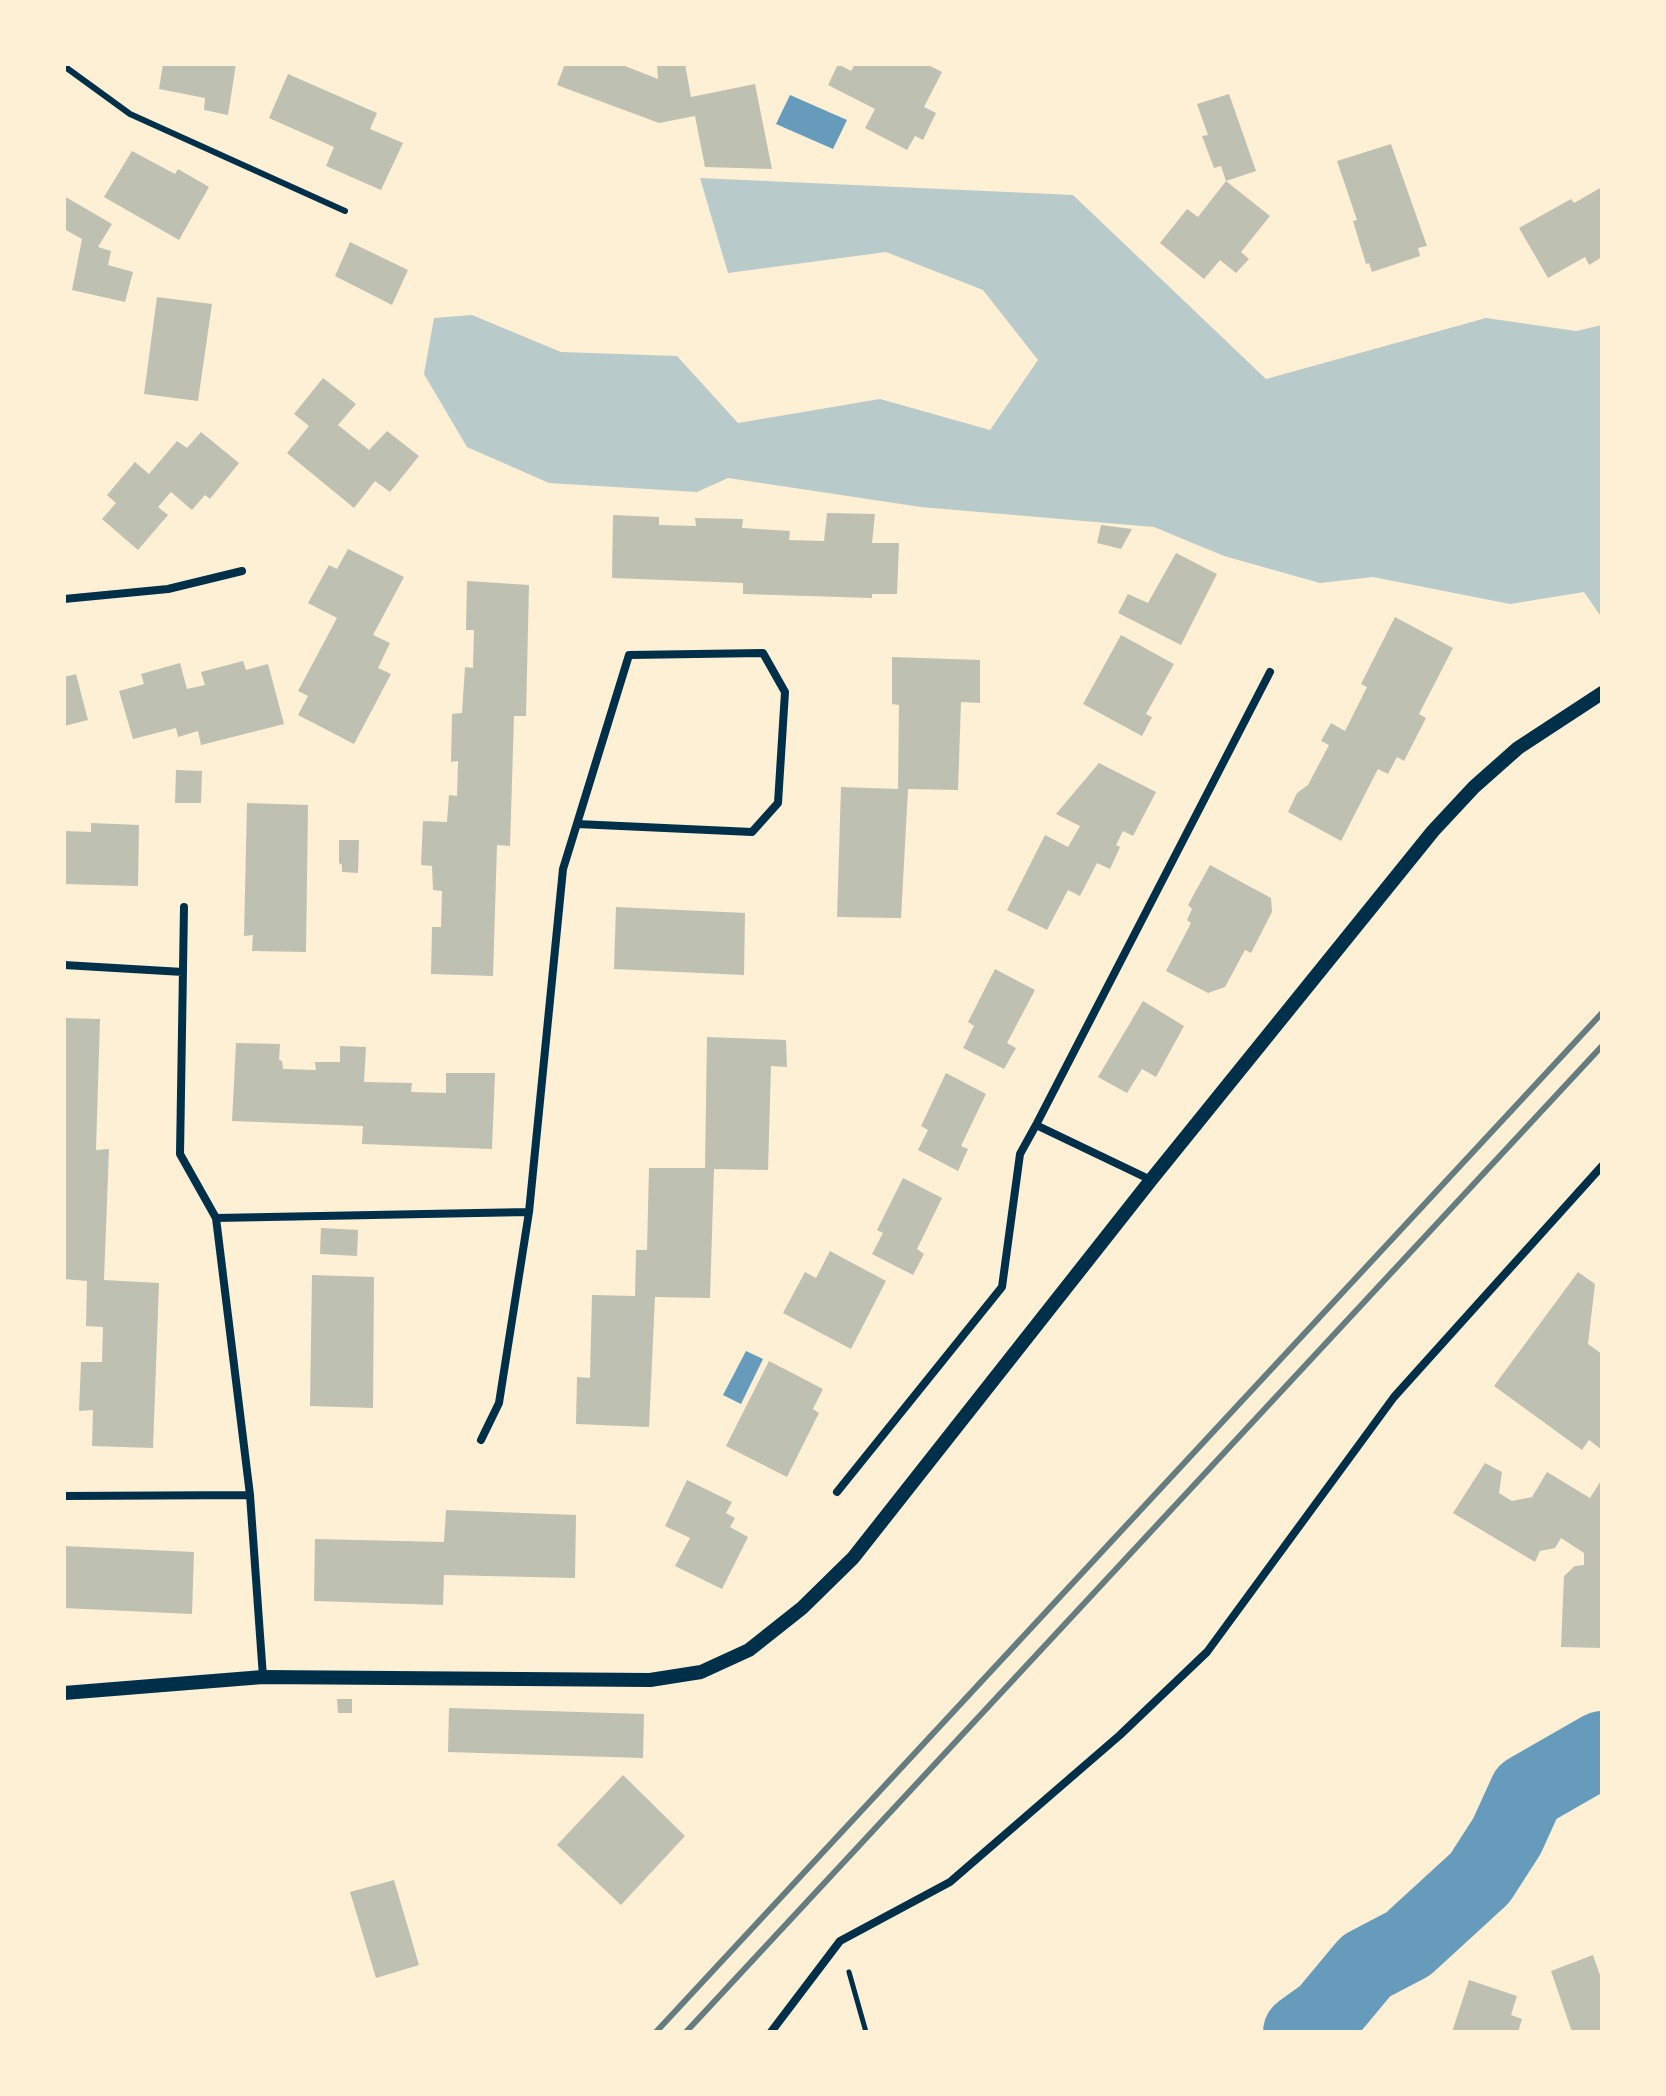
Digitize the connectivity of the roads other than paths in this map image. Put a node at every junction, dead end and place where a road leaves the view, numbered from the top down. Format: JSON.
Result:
{"nodes":[{"id":1,"x":64,"y":66,"type":"edge"},
{"id":2,"x":345,"y":211,"type":"dead end"},
{"id":3,"x":242,"y":571,"type":"dead end"},
{"id":4,"x":64,"y":599,"type":"edge"},
{"id":5,"x":1270,"y":672,"type":"dead end"},
{"id":6,"x":1602,"y":693,"type":"edge"},
{"id":7,"x":577,"y":824,"type":"junction"},
{"id":8,"x":184,"y":907,"type":"dead end"},
{"id":9,"x":64,"y":965,"type":"edge"},
{"id":10,"x":183,"y":972,"type":"junction"},
{"id":11,"x":1036,"y":1125,"type":"junction"},
{"id":12,"x":1602,"y":1166,"type":"edge"},
{"id":13,"x":1151,"y":1180,"type":"junction"},
{"id":14,"x":529,"y":1212,"type":"junction"},
{"id":15,"x":216,"y":1218,"type":"junction"},
{"id":16,"x":481,"y":1440,"type":"dead end"},
{"id":17,"x":837,"y":1492,"type":"dead end"},
{"id":18,"x":250,"y":1495,"type":"junction"},
{"id":19,"x":64,"y":1496,"type":"edge"},
{"id":20,"x":263,"y":1677,"type":"junction"},
{"id":21,"x":64,"y":1693,"type":"edge"},
{"id":22,"x":771,"y":2032,"type":"edge"}],
"edges":[{"from":1,"to":2,"type":"lane"},
{"from":3,"to":4,"type":"street"},
{"from":5,"to":11,"type":"street"},
{"from":6,"to":13,"type":"street"},
{"from":7,"to":7,"type":"street"},
{"from":7,"to":14,"type":"street"},
{"from":8,"to":10,"type":"street"},
{"from":9,"to":10,"type":"street"},
{"from":10,"to":15,"type":"street"},
{"from":11,"to":13,"type":"street"},
{"from":11,"to":17,"type":"street"},
{"from":12,"to":22,"type":"street"},
{"from":13,"to":20,"type":"street"},
{"from":14,"to":15,"type":"street"},
{"from":14,"to":16,"type":"street"},
{"from":15,"to":18,"type":"street"},
{"from":18,"to":19,"type":"street"},
{"from":18,"to":20,"type":"street"},
{"from":20,"to":21,"type":"street"}]}
